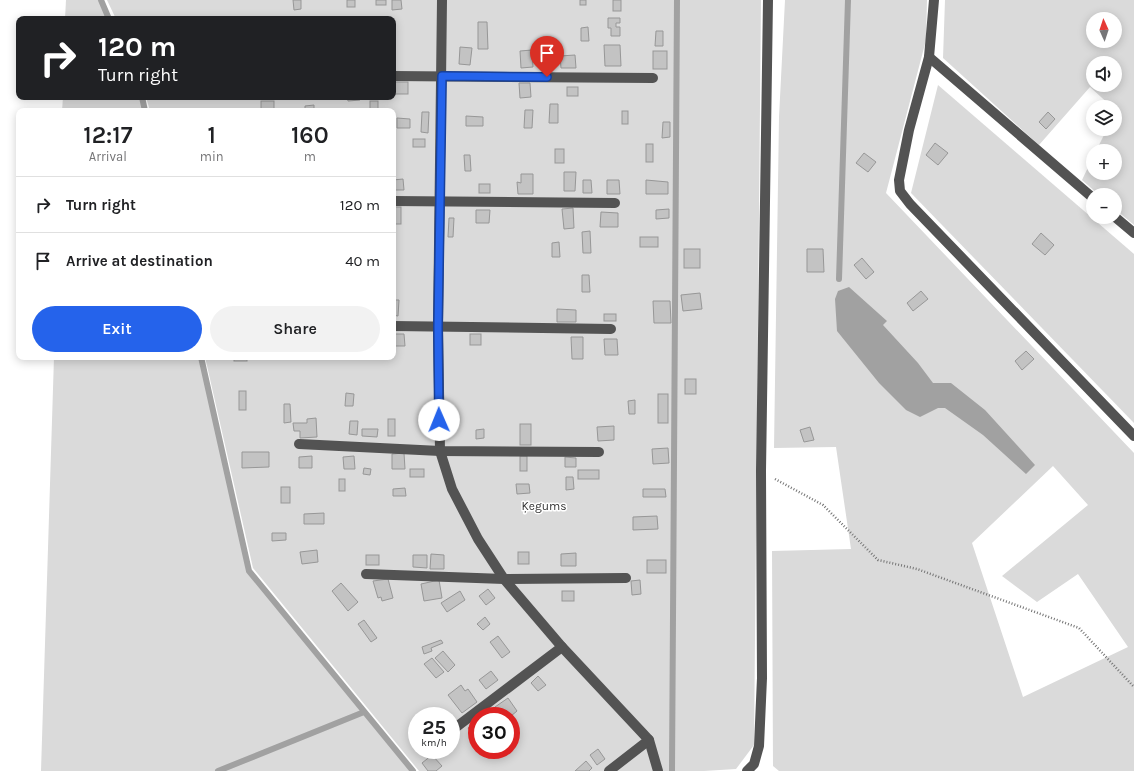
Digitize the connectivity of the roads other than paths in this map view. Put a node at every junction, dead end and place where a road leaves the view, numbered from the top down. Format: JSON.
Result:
{"nodes":[{"id":1,"x":442,"y":0,"type":"edge"},
{"id":2,"x":768,"y":0,"type":"edge"},
{"id":3,"x":934,"y":0,"type":"edge"},
{"id":4,"x":930,"y":57,"type":"junction"},
{"id":5,"x":396,"y":76,"type":"edge"},
{"id":6,"x":442,"y":76,"type":"junction"},
{"id":7,"x":652,"y":78,"type":"dead end"},
{"id":8,"x":1086,"y":192,"type":"edge"},
{"id":9,"x":396,"y":201,"type":"edge"},
{"id":10,"x":440,"y":202,"type":"junction"},
{"id":11,"x":615,"y":203,"type":"dead end"},
{"id":12,"x":1122,"y":223,"type":"edge"},
{"id":13,"x":1134,"y":233,"type":"edge"},
{"id":14,"x":396,"y":326,"type":"edge"},
{"id":15,"x":438,"y":327,"type":"junction"},
{"id":16,"x":611,"y":329,"type":"dead end"},
{"id":17,"x":1134,"y":436,"type":"edge"},
{"id":18,"x":299,"y":444,"type":"dead end"},
{"id":19,"x":440,"y":451,"type":"junction"},
{"id":20,"x":599,"y":452,"type":"dead end"},
{"id":21,"x":366,"y":574,"type":"dead end"},
{"id":22,"x":626,"y":578,"type":"dead end"},
{"id":23,"x":504,"y":579,"type":"junction"},
{"id":24,"x":562,"y":647,"type":"junction"},
{"id":25,"x":460,"y":724,"type":"edge"},
{"id":26,"x":649,"y":740,"type":"junction"},
{"id":27,"x":609,"y":771,"type":"edge"},
{"id":28,"x":658,"y":771,"type":"edge"},
{"id":29,"x":747,"y":771,"type":"edge"}],
"edges":[{"from":1,"to":6,"type":"street"},
{"from":2,"to":29,"type":"street"},
{"from":3,"to":4,"type":"street"},
{"from":4,"to":8,"type":"street"},
{"from":4,"to":17,"type":"street"},
{"from":5,"to":6,"type":"street"},
{"from":6,"to":7,"type":"street"},
{"from":6,"to":10,"type":"street"},
{"from":9,"to":10,"type":"street"},
{"from":10,"to":11,"type":"street"},
{"from":10,"to":15,"type":"street"},
{"from":12,"to":13,"type":"street"},
{"from":14,"to":15,"type":"street"},
{"from":15,"to":16,"type":"street"},
{"from":15,"to":19,"type":"street"},
{"from":18,"to":19,"type":"street"},
{"from":19,"to":20,"type":"street"},
{"from":19,"to":23,"type":"street"},
{"from":21,"to":23,"type":"street"},
{"from":22,"to":23,"type":"street"},
{"from":23,"to":24,"type":"street"},
{"from":24,"to":25,"type":"street"},
{"from":24,"to":26,"type":"street"},
{"from":26,"to":27,"type":"street"},
{"from":26,"to":28,"type":"street"}]}
